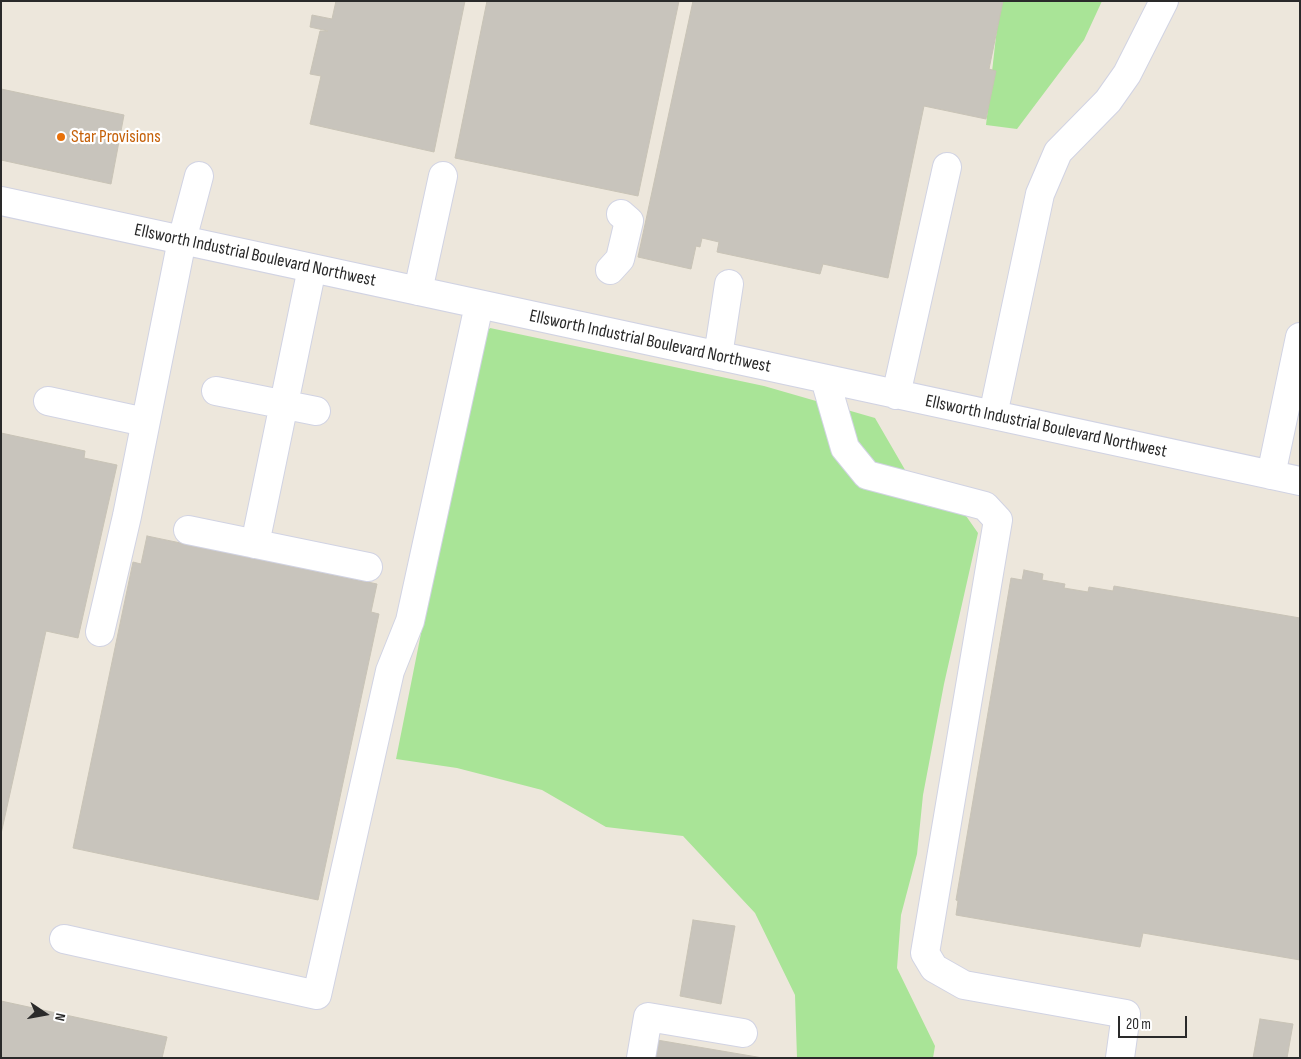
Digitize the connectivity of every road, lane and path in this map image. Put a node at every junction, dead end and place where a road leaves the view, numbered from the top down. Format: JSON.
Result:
{"nodes":[{"id":1,"x":1164,"y":1,"type":"edge"},
{"id":2,"x":947,"y":167,"type":"dead end"},
{"id":3,"x":200,"y":176,"type":"dead end"},
{"id":4,"x":443,"y":176,"type":"dead end"},
{"id":5,"x":1,"y":201,"type":"edge"},
{"id":6,"x":621,"y":214,"type":"dead end"},
{"id":7,"x":182,"y":240,"type":"junction"},
{"id":8,"x":312,"y":268,"type":"junction"},
{"id":9,"x":610,"y":270,"type":"dead end"},
{"id":10,"x":729,"y":284,"type":"dead end"},
{"id":11,"x":418,"y":291,"type":"junction"},
{"id":12,"x":479,"y":305,"type":"junction"},
{"id":13,"x":1300,"y":337,"type":"edge"},
{"id":14,"x":718,"y":356,"type":"junction"},
{"id":15,"x":825,"y":379,"type":"junction"},
{"id":16,"x":1295,"y":382,"type":"edge"},
{"id":17,"x":216,"y":391,"type":"dead end"},
{"id":18,"x":896,"y":395,"type":"junction"},
{"id":19,"x":48,"y":401,"type":"dead end"},
{"id":20,"x":284,"y":405,"type":"junction"},
{"id":21,"x":316,"y":411,"type":"dead end"},
{"id":22,"x":993,"y":415,"type":"junction"},
{"id":23,"x":145,"y":422,"type":"junction"},
{"id":24,"x":1272,"y":475,"type":"junction"},
{"id":25,"x":1300,"y":481,"type":"edge"},
{"id":26,"x":188,"y":530,"type":"dead end"},
{"id":27,"x":255,"y":544,"type":"junction"},
{"id":28,"x":368,"y":567,"type":"dead end"},
{"id":29,"x":100,"y":632,"type":"dead end"},
{"id":30,"x":64,"y":939,"type":"dead end"},
{"id":31,"x":743,"y":1033,"type":"dead end"},
{"id":32,"x":640,"y":1058,"type":"edge"},
{"id":33,"x":1120,"y":1058,"type":"edge"}],
"edges":[{"from":1,"to":22,"type":"street"},
{"from":2,"to":18,"type":"street"},
{"from":3,"to":7,"type":"street"},
{"from":4,"to":11,"type":"street"},
{"from":5,"to":7,"type":"street","name":"Ellsworth Industrial Boulevard Northwest"},
{"from":6,"to":9,"type":"street"},
{"from":7,"to":8,"type":"street","name":"Ellsworth Industrial Boulevard Northwest"},
{"from":7,"to":23,"type":"street"},
{"from":8,"to":11,"type":"street","name":"Ellsworth Industrial Boulevard Northwest"},
{"from":8,"to":20,"type":"street"},
{"from":10,"to":14,"type":"street"},
{"from":11,"to":12,"type":"street","name":"Ellsworth Industrial Boulevard Northwest"},
{"from":12,"to":14,"type":"street","name":"Ellsworth Industrial Boulevard Northwest"},
{"from":12,"to":30,"type":"street"},
{"from":13,"to":16,"type":"street"},
{"from":14,"to":15,"type":"street","name":"Ellsworth Industrial Boulevard Northwest"},
{"from":15,"to":18,"type":"street","name":"Ellsworth Industrial Boulevard Northwest"},
{"from":15,"to":33,"type":"street"},
{"from":16,"to":24,"type":"street"},
{"from":17,"to":20,"type":"street"},
{"from":18,"to":22,"type":"street","name":"Ellsworth Industrial Boulevard Northwest"},
{"from":19,"to":23,"type":"street"},
{"from":20,"to":21,"type":"street"},
{"from":20,"to":27,"type":"street"},
{"from":22,"to":24,"type":"street","name":"Ellsworth Industrial Boulevard Northwest"},
{"from":23,"to":29,"type":"street"},
{"from":24,"to":25,"type":"street","name":"Ellsworth Industrial Boulevard Northwest"},
{"from":26,"to":27,"type":"street"},
{"from":27,"to":28,"type":"street"},
{"from":31,"to":32,"type":"street"}]}
